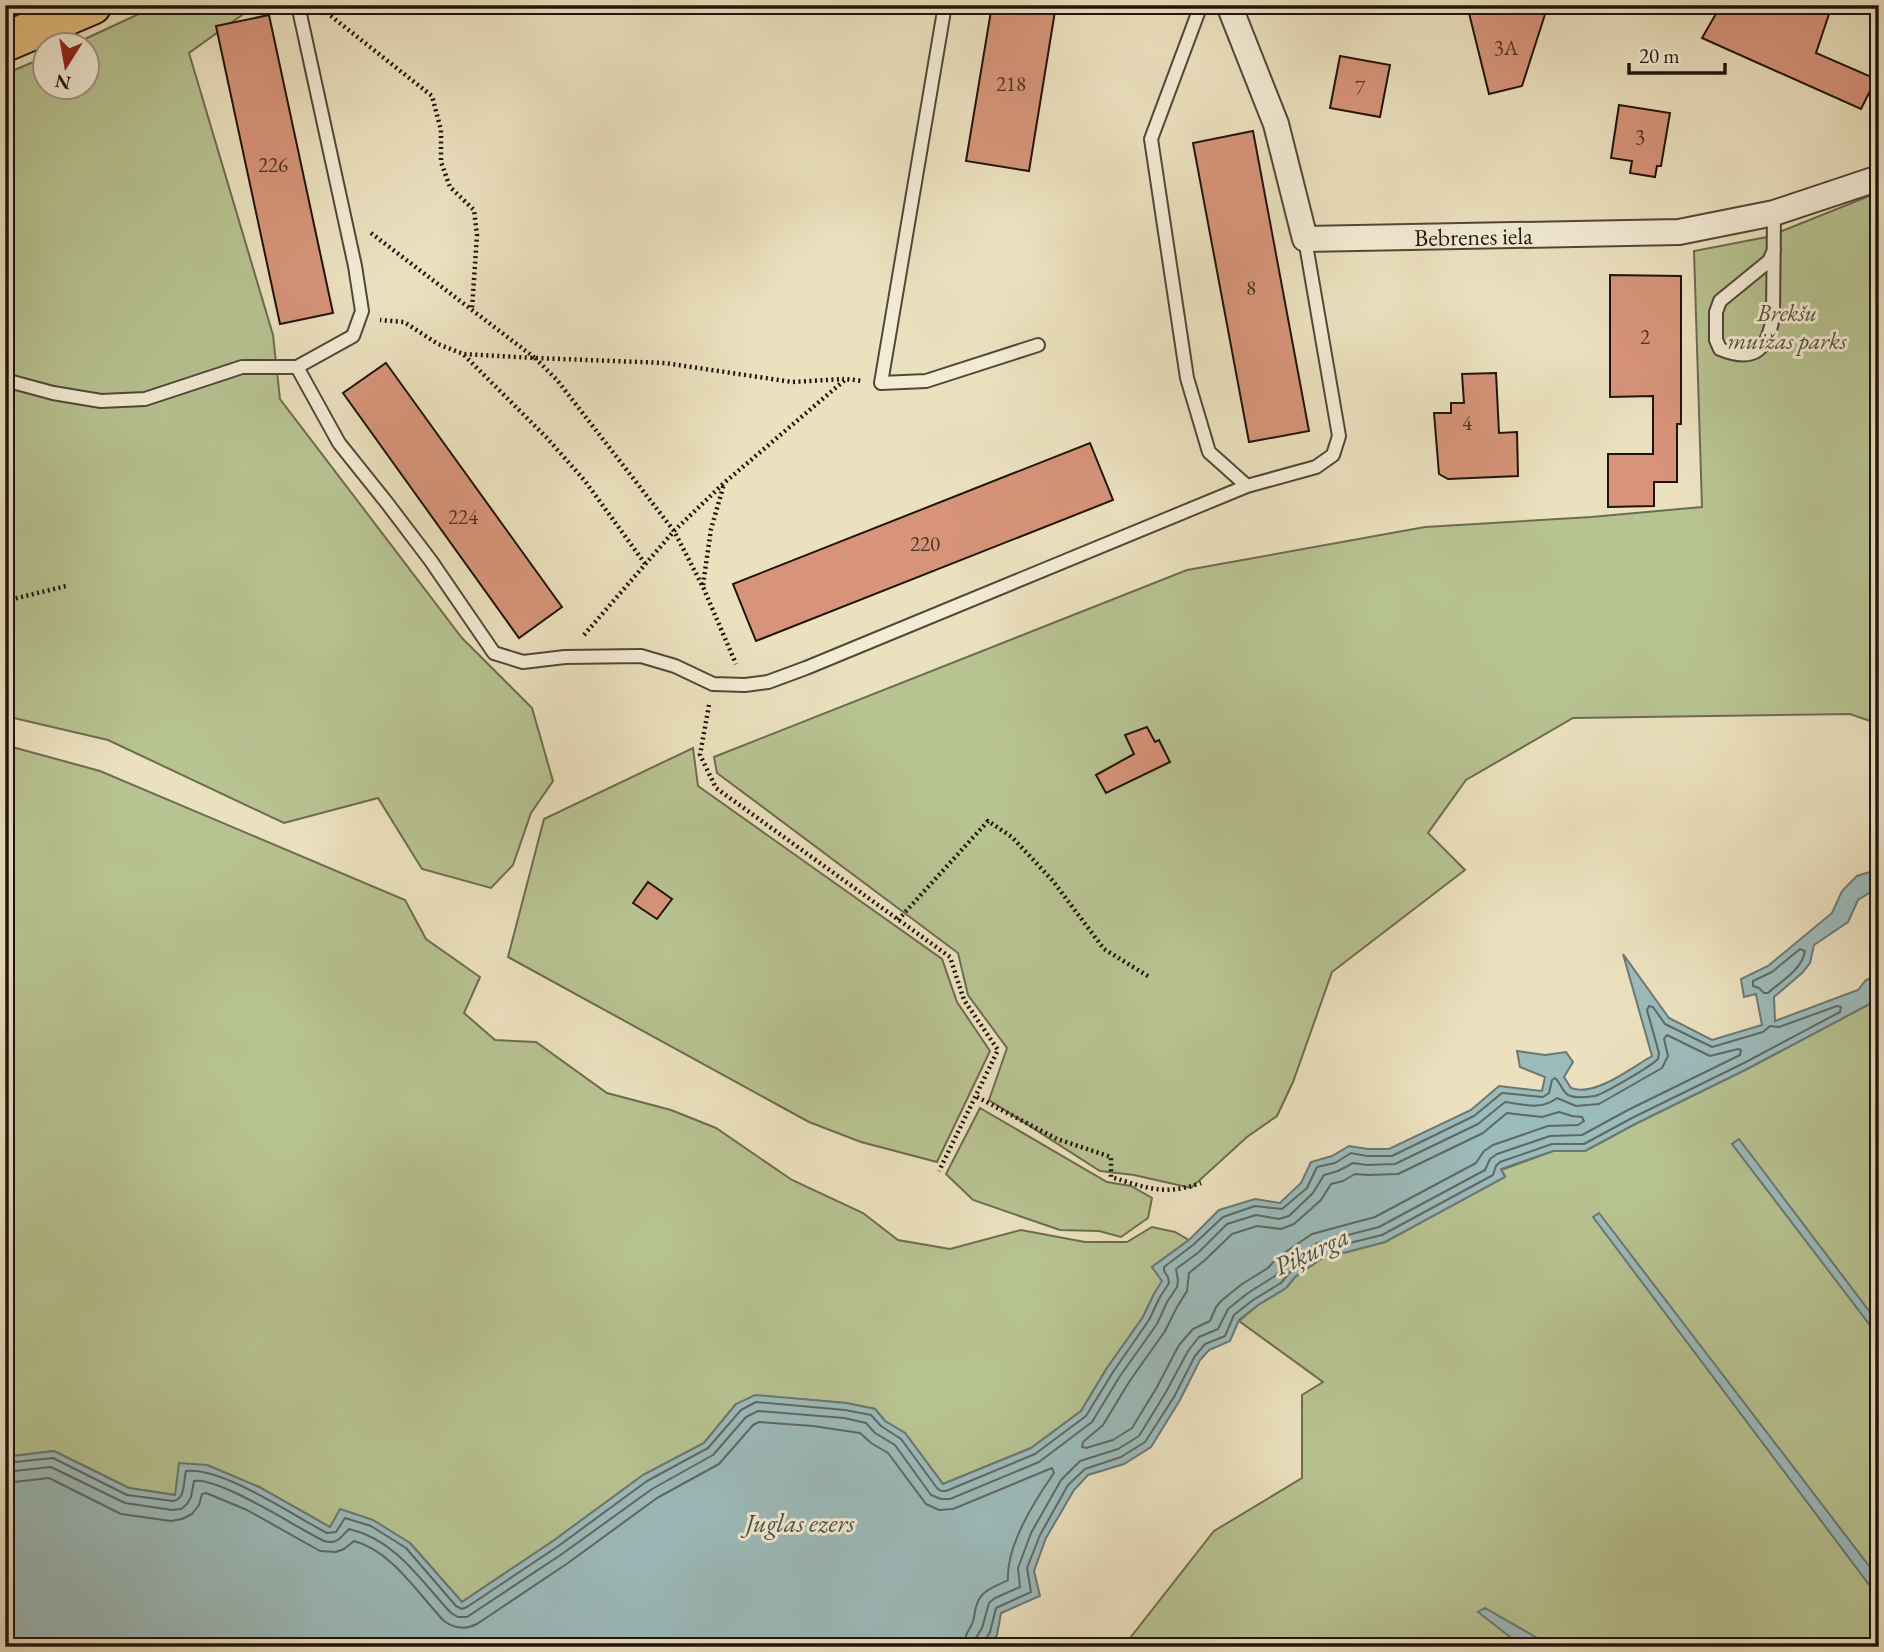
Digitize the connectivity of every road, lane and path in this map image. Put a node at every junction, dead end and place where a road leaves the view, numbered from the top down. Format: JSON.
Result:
{"nodes":[{"id":1,"x":92,"y":5,"type":"edge"},
{"id":2,"x":299,"y":5,"type":"edge"},
{"id":3,"x":316,"y":5,"type":"edge"},
{"id":4,"x":946,"y":5,"type":"edge"},
{"id":5,"x":1201,"y":5,"type":"edge"},
{"id":6,"x":1230,"y":5,"type":"edge"},
{"id":7,"x":5,"y":42,"type":"edge"},
{"id":8,"x":1879,"y":178,"type":"edge"},
{"id":9,"x":1774,"y":213,"type":"junction"},
{"id":10,"x":347,"y":230,"type":"junction"},
{"id":11,"x":1306,"y":239,"type":"junction"},
{"id":12,"x":1774,"y":250,"type":"junction"},
{"id":13,"x":472,"y":310,"type":"junction"},
{"id":14,"x":362,"y":311,"type":"junction"},
{"id":15,"x":1038,"y":345,"type":"dead end"},
{"id":16,"x":463,"y":354,"type":"junction"},
{"id":17,"x":535,"y":358,"type":"junction"},
{"id":18,"x":297,"y":367,"type":"junction"},
{"id":19,"x":846,"y":379,"type":"junction"},
{"id":20,"x":5,"y":380,"type":"edge"},
{"id":21,"x":881,"y":383,"type":"junction"},
{"id":22,"x":724,"y":483,"type":"junction"},
{"id":23,"x":1247,"y":486,"type":"junction"},
{"id":24,"x":674,"y":531,"type":"junction"},
{"id":25,"x":646,"y":565,"type":"junction"},
{"id":26,"x":65,"y":586,"type":"dead end"},
{"id":27,"x":703,"y":587,"type":"junction"},
{"id":28,"x":5,"y":600,"type":"edge"},
{"id":29,"x":565,"y":657,"type":"junction"},
{"id":30,"x":713,"y":684,"type":"junction"},
{"id":31,"x":745,"y":685,"type":"junction"},
{"id":32,"x":898,"y":920,"type":"junction"},
{"id":33,"x":1152,"y":978,"type":"dead end"},
{"id":34,"x":977,"y":1097,"type":"junction"},
{"id":35,"x":939,"y":1171,"type":"dead end"},
{"id":36,"x":1202,"y":1183,"type":"dead end"}],
"edges":[{"from":1,"to":7,"type":"main road"},
{"from":2,"to":10,"type":"lane"},
{"from":3,"to":13,"type":"path"},
{"from":4,"to":21,"type":"lane"},
{"from":5,"to":23,"type":"lane"},
{"from":6,"to":11,"type":"street"},
{"from":8,"to":9,"type":"street","name":"Bebrenes iela"},
{"from":9,"to":11,"type":"street","name":"Bebrenes iela"},
{"from":9,"to":12,"type":"lane"},
{"from":10,"to":13,"type":"path"},
{"from":10,"to":14,"type":"lane"},
{"from":11,"to":23,"type":"lane"},
{"from":12,"to":12,"type":"lane"},
{"from":13,"to":17,"type":"path"},
{"from":14,"to":16,"type":"path"},
{"from":14,"to":18,"type":"lane"},
{"from":15,"to":21,"type":"lane"},
{"from":16,"to":17,"type":"path"},
{"from":16,"to":25,"type":"path"},
{"from":17,"to":19,"type":"path"},
{"from":17,"to":24,"type":"path"},
{"from":18,"to":20,"type":"lane"},
{"from":18,"to":29,"type":"lane"},
{"from":19,"to":21,"type":"path"},
{"from":19,"to":22,"type":"path"},
{"from":22,"to":24,"type":"path"},
{"from":22,"to":27,"type":"path"},
{"from":23,"to":31,"type":"lane"},
{"from":24,"to":25,"type":"path"},
{"from":24,"to":27,"type":"path"},
{"from":25,"to":29,"type":"path"},
{"from":26,"to":28,"type":"path"},
{"from":27,"to":31,"type":"path"},
{"from":29,"to":30,"type":"lane"},
{"from":30,"to":31,"type":"lane"},
{"from":30,"to":32,"type":"path"},
{"from":32,"to":33,"type":"path"},
{"from":32,"to":34,"type":"path"},
{"from":34,"to":35,"type":"path"},
{"from":34,"to":36,"type":"path"}]}
